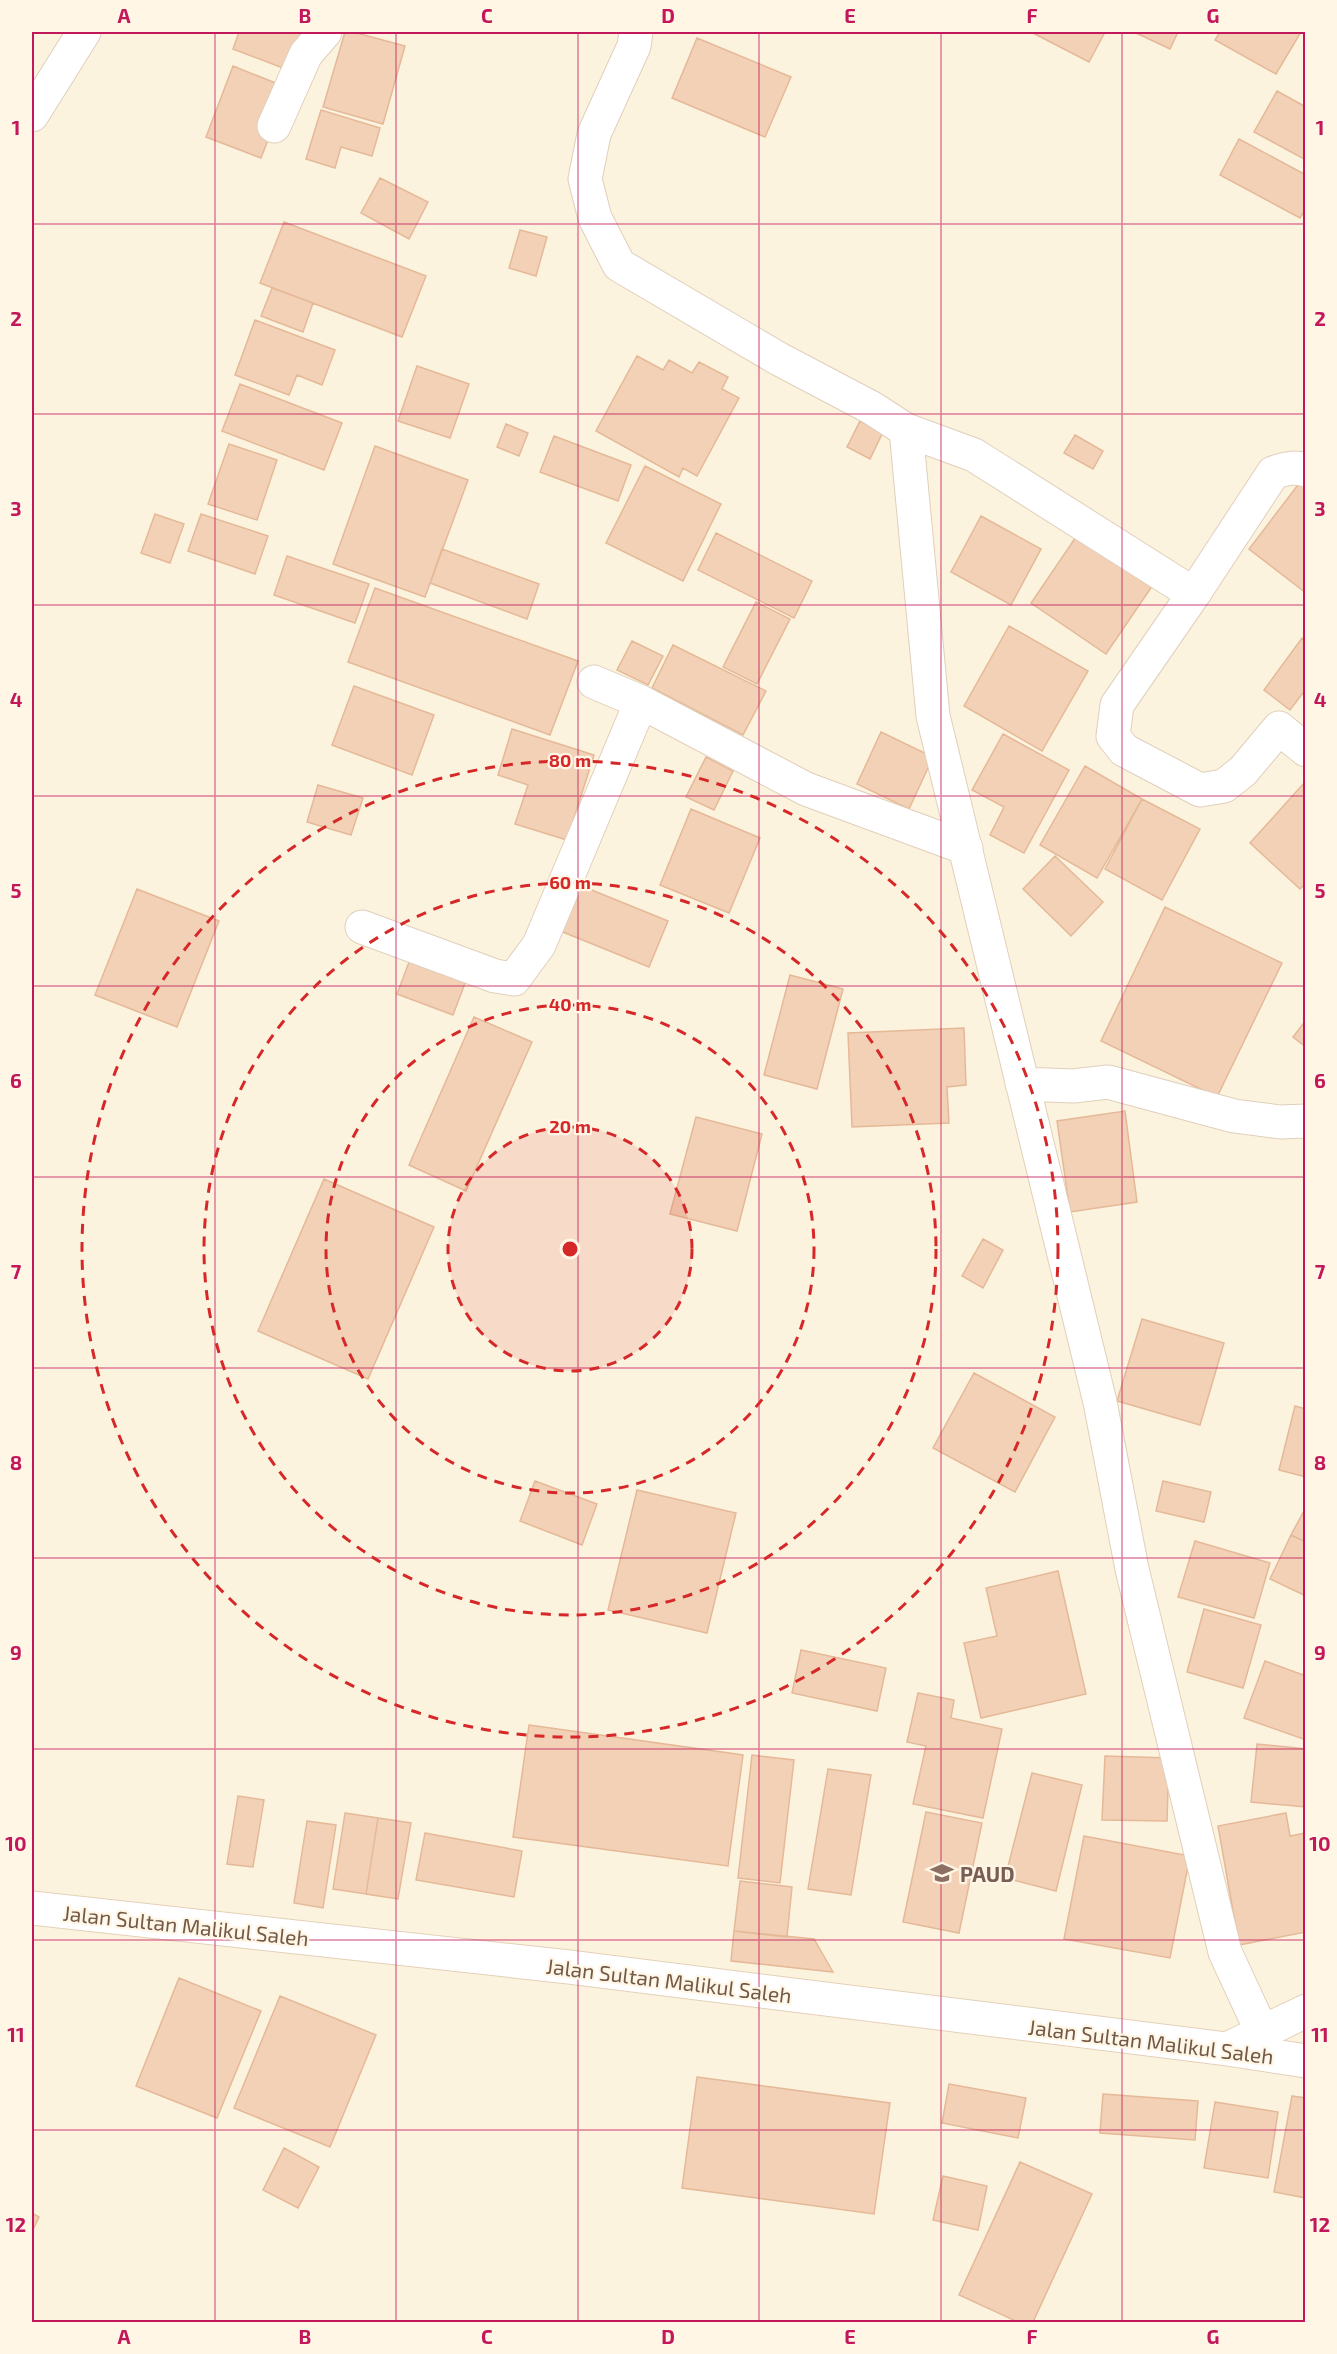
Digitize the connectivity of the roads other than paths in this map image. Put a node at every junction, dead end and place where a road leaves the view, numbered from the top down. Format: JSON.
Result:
{"nodes":[{"id":1,"x":84,"y":32,"type":"edge"},
{"id":2,"x":325,"y":32,"type":"edge"},
{"id":3,"x":636,"y":32,"type":"edge"},
{"id":4,"x":32,"y":115,"type":"edge"},
{"id":5,"x":274,"y":126,"type":"dead end"},
{"id":6,"x":906,"y":430,"type":"junction"},
{"id":7,"x":1305,"y":470,"type":"edge"},
{"id":8,"x":1195,"y":592,"type":"junction"},
{"id":9,"x":594,"y":682,"type":"dead end"},
{"id":10,"x":641,"y":702,"type":"junction"},
{"id":11,"x":1305,"y":750,"type":"edge"},
{"id":12,"x":966,"y":848,"type":"junction"},
{"id":13,"x":362,"y":927,"type":"dead end"},
{"id":14,"x":1022,"y":1084,"type":"junction"},
{"id":15,"x":1305,"y":1121,"type":"edge"},
{"id":16,"x":32,"y":1908,"type":"edge"},
{"id":17,"x":1305,"y":2011,"type":"edge"},
{"id":18,"x":1262,"y":2032,"type":"junction"},
{"id":19,"x":1227,"y":2049,"type":"junction"},
{"id":20,"x":1305,"y":2061,"type":"edge"}],
"edges":[{"from":1,"to":4,"type":"street"},
{"from":2,"to":5,"type":"street"},
{"from":3,"to":6,"type":"street"},
{"from":6,"to":8,"type":"street"},
{"from":6,"to":12,"type":"street"},
{"from":7,"to":8,"type":"street"},
{"from":8,"to":11,"type":"street"},
{"from":9,"to":10,"type":"street"},
{"from":10,"to":12,"type":"street"},
{"from":10,"to":13,"type":"street"},
{"from":12,"to":14,"type":"street"},
{"from":14,"to":15,"type":"street"},
{"from":14,"to":18,"type":"street"},
{"from":16,"to":19,"type":"street","name":"Jalan Sultan Malikul Saleh"},
{"from":17,"to":18,"type":"street"},
{"from":18,"to":19,"type":"street"},
{"from":19,"to":20,"type":"street","name":"Jalan Sultan Malikul Saleh"}]}
